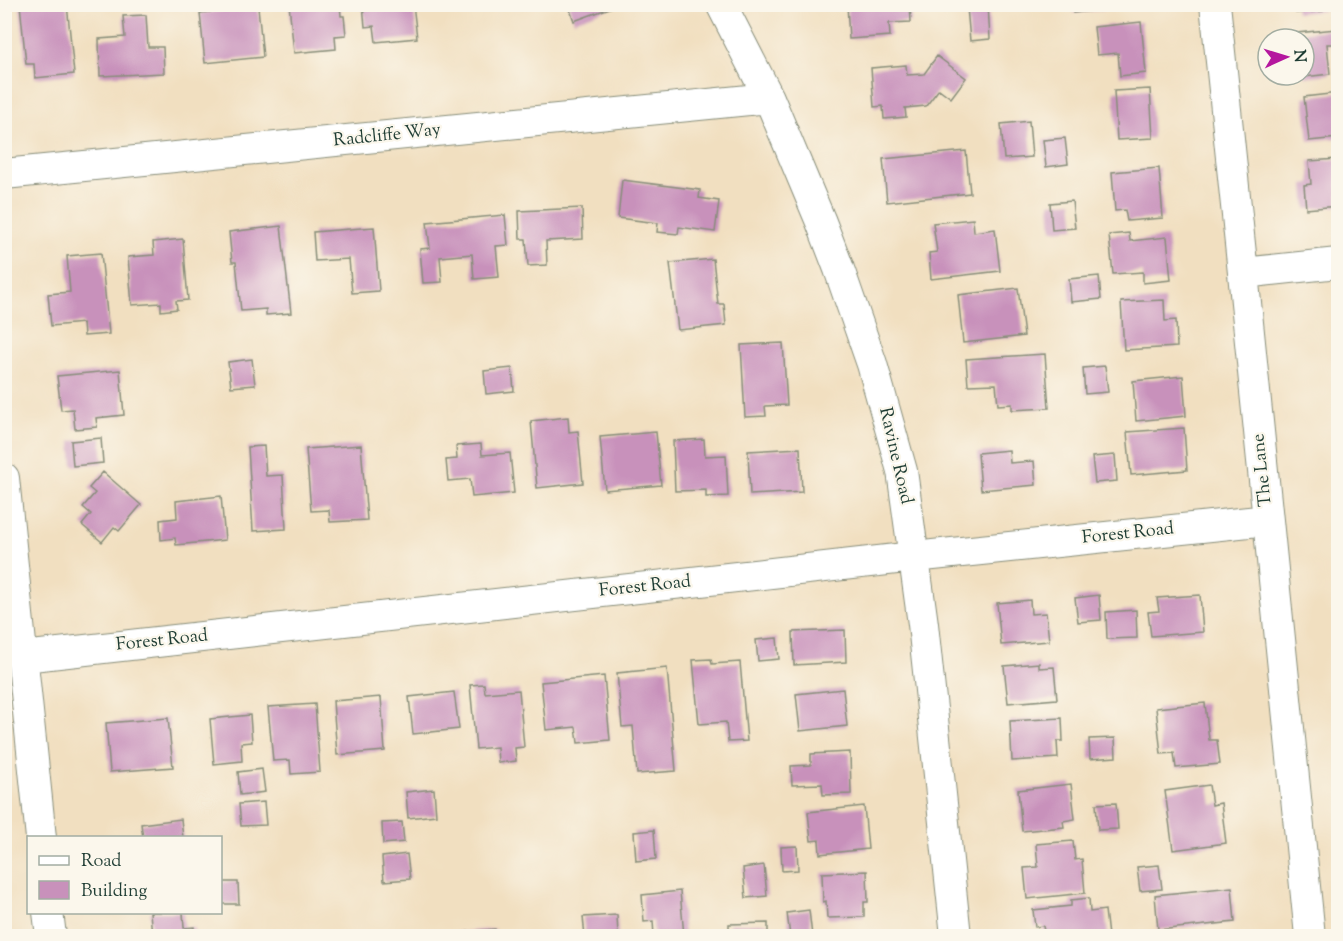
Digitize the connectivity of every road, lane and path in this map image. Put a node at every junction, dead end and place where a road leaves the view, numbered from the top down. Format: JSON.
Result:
{"nodes":[{"id":1,"x":721,"y":4,"type":"edge"},
{"id":2,"x":1215,"y":4,"type":"edge"},
{"id":3,"x":769,"y":98,"type":"junction"},
{"id":4,"x":4,"y":174,"type":"edge"},
{"id":5,"x":1338,"y":263,"type":"edge"},
{"id":6,"x":1244,"y":273,"type":"junction"},
{"id":7,"x":4,"y":478,"type":"edge"},
{"id":8,"x":1268,"y":520,"type":"junction"},
{"id":9,"x":914,"y":557,"type":"junction"},
{"id":10,"x":23,"y":657,"type":"junction"},
{"id":11,"x":41,"y":836,"type":"edge"},
{"id":12,"x":48,"y":914,"type":"edge"},
{"id":13,"x":51,"y":936,"type":"edge"},
{"id":14,"x":956,"y":936,"type":"edge"},
{"id":15,"x":1310,"y":936,"type":"edge"}],
"edges":[{"from":1,"to":3,"type":"street","name":"Ravine Road"},
{"from":2,"to":6,"type":"street","name":"The Lane"},
{"from":3,"to":4,"type":"street","name":"Radcliffe Way"},
{"from":3,"to":9,"type":"street","name":"Ravine Road"},
{"from":5,"to":6,"type":"street"},
{"from":6,"to":8,"type":"street","name":"The Lane"},
{"from":7,"to":10,"type":"street"},
{"from":8,"to":9,"type":"street","name":"Forest Road"},
{"from":8,"to":15,"type":"street","name":"The Lane"},
{"from":9,"to":10,"type":"street","name":"Forest Road"},
{"from":9,"to":14,"type":"street","name":"Ravine Road"},
{"from":10,"to":11,"type":"street"},
{"from":12,"to":13,"type":"street"}]}
